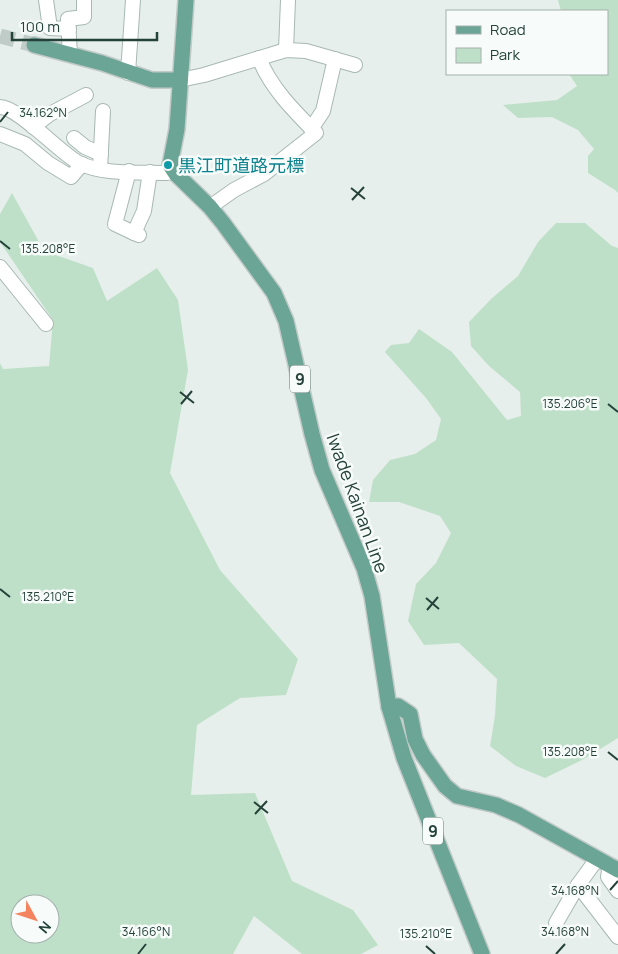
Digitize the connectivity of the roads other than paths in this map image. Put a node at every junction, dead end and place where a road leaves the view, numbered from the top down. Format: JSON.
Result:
{"nodes":[{"id":1,"x":46,"y":0,"type":"edge"},
{"id":2,"x":84,"y":0,"type":"edge"},
{"id":3,"x":133,"y":0,"type":"edge"},
{"id":4,"x":186,"y":0,"type":"edge"},
{"id":5,"x":288,"y":0,"type":"edge"},
{"id":6,"x":69,"y":29,"type":"junction"},
{"id":7,"x":34,"y":46,"type":"tunnel mouth"},
{"id":8,"x":286,"y":50,"type":"junction"},
{"id":9,"x":70,"y":54,"type":"junction"},
{"id":10,"x":259,"y":58,"type":"junction"},
{"id":11,"x":335,"y":59,"type":"junction"},
{"id":12,"x":355,"y":65,"type":"dead end"},
{"id":13,"x":128,"y":73,"type":"junction"},
{"id":14,"x":180,"y":80,"type":"junction"},
{"id":15,"x":86,"y":95,"type":"dead end"},
{"id":16,"x":0,"y":107,"type":"edge"},
{"id":17,"x":102,"y":111,"type":"dead end"},
{"id":18,"x":33,"y":127,"type":"junction"},
{"id":19,"x":311,"y":129,"type":"junction"},
{"id":20,"x":0,"y":134,"type":"edge"},
{"id":21,"x":74,"y":138,"type":"dead end"},
{"id":22,"x":101,"y":154,"type":"junction"},
{"id":23,"x":82,"y":164,"type":"junction"},
{"id":24,"x":172,"y":169,"type":"junction"},
{"id":25,"x":100,"y":170,"type":"junction"},
{"id":26,"x":129,"y":171,"type":"junction"},
{"id":27,"x":150,"y":172,"type":"junction"},
{"id":28,"x":210,"y":207,"type":"junction"},
{"id":29,"x":0,"y":267,"type":"edge"},
{"id":30,"x":46,"y":324,"type":"dead end"},
{"id":31,"x":389,"y":707,"type":"junction"},
{"id":32,"x":608,"y":865,"type":"edge"},
{"id":33,"x":578,"y":885,"type":"junction"},
{"id":34,"x":618,"y":891,"type":"edge"},
{"id":35,"x":556,"y":923,"type":"dead end"},
{"id":36,"x":618,"y":938,"type":"edge"},
{"id":37,"x":482,"y":954,"type":"edge"}],
"edges":[{"from":1,"to":6,"type":"street"},
{"from":2,"to":6,"type":"street"},
{"from":3,"to":13,"type":"street"},
{"from":4,"to":14,"type":"main road"},
{"from":5,"to":8,"type":"street"},
{"from":6,"to":9,"type":"street"},
{"from":7,"to":9,"type":"main road"},
{"from":8,"to":10,"type":"street"},
{"from":8,"to":11,"type":"street"},
{"from":9,"to":13,"type":"main road"},
{"from":10,"to":14,"type":"street"},
{"from":10,"to":19,"type":"street"},
{"from":11,"to":12,"type":"street"},
{"from":11,"to":19,"type":"street"},
{"from":13,"to":14,"type":"main road"},
{"from":14,"to":24,"type":"main road"},
{"from":15,"to":18,"type":"street"},
{"from":16,"to":18,"type":"street"},
{"from":17,"to":22,"type":"street"},
{"from":18,"to":23,"type":"street"},
{"from":19,"to":28,"type":"street"},
{"from":20,"to":23,"type":"street"},
{"from":21,"to":22,"type":"street"},
{"from":22,"to":25,"type":"street"},
{"from":23,"to":25,"type":"street"},
{"from":24,"to":27,"type":"street"},
{"from":24,"to":28,"type":"main road","name":"Iwade Kainan Line","number":"9"},
{"from":25,"to":26,"type":"street"},
{"from":26,"to":27,"type":"street"},
{"from":26,"to":27,"type":"street"},
{"from":28,"to":31,"type":"main road","name":"Iwade Kainan Line","number":"9"},
{"from":29,"to":30,"type":"street"},
{"from":31,"to":32,"type":"main road"},
{"from":31,"to":37,"type":"main road","name":"Iwade Kainan Line","number":"9"},
{"from":32,"to":33,"type":"street"},
{"from":32,"to":34,"type":"street"},
{"from":33,"to":35,"type":"street"},
{"from":33,"to":36,"type":"street"}]}
